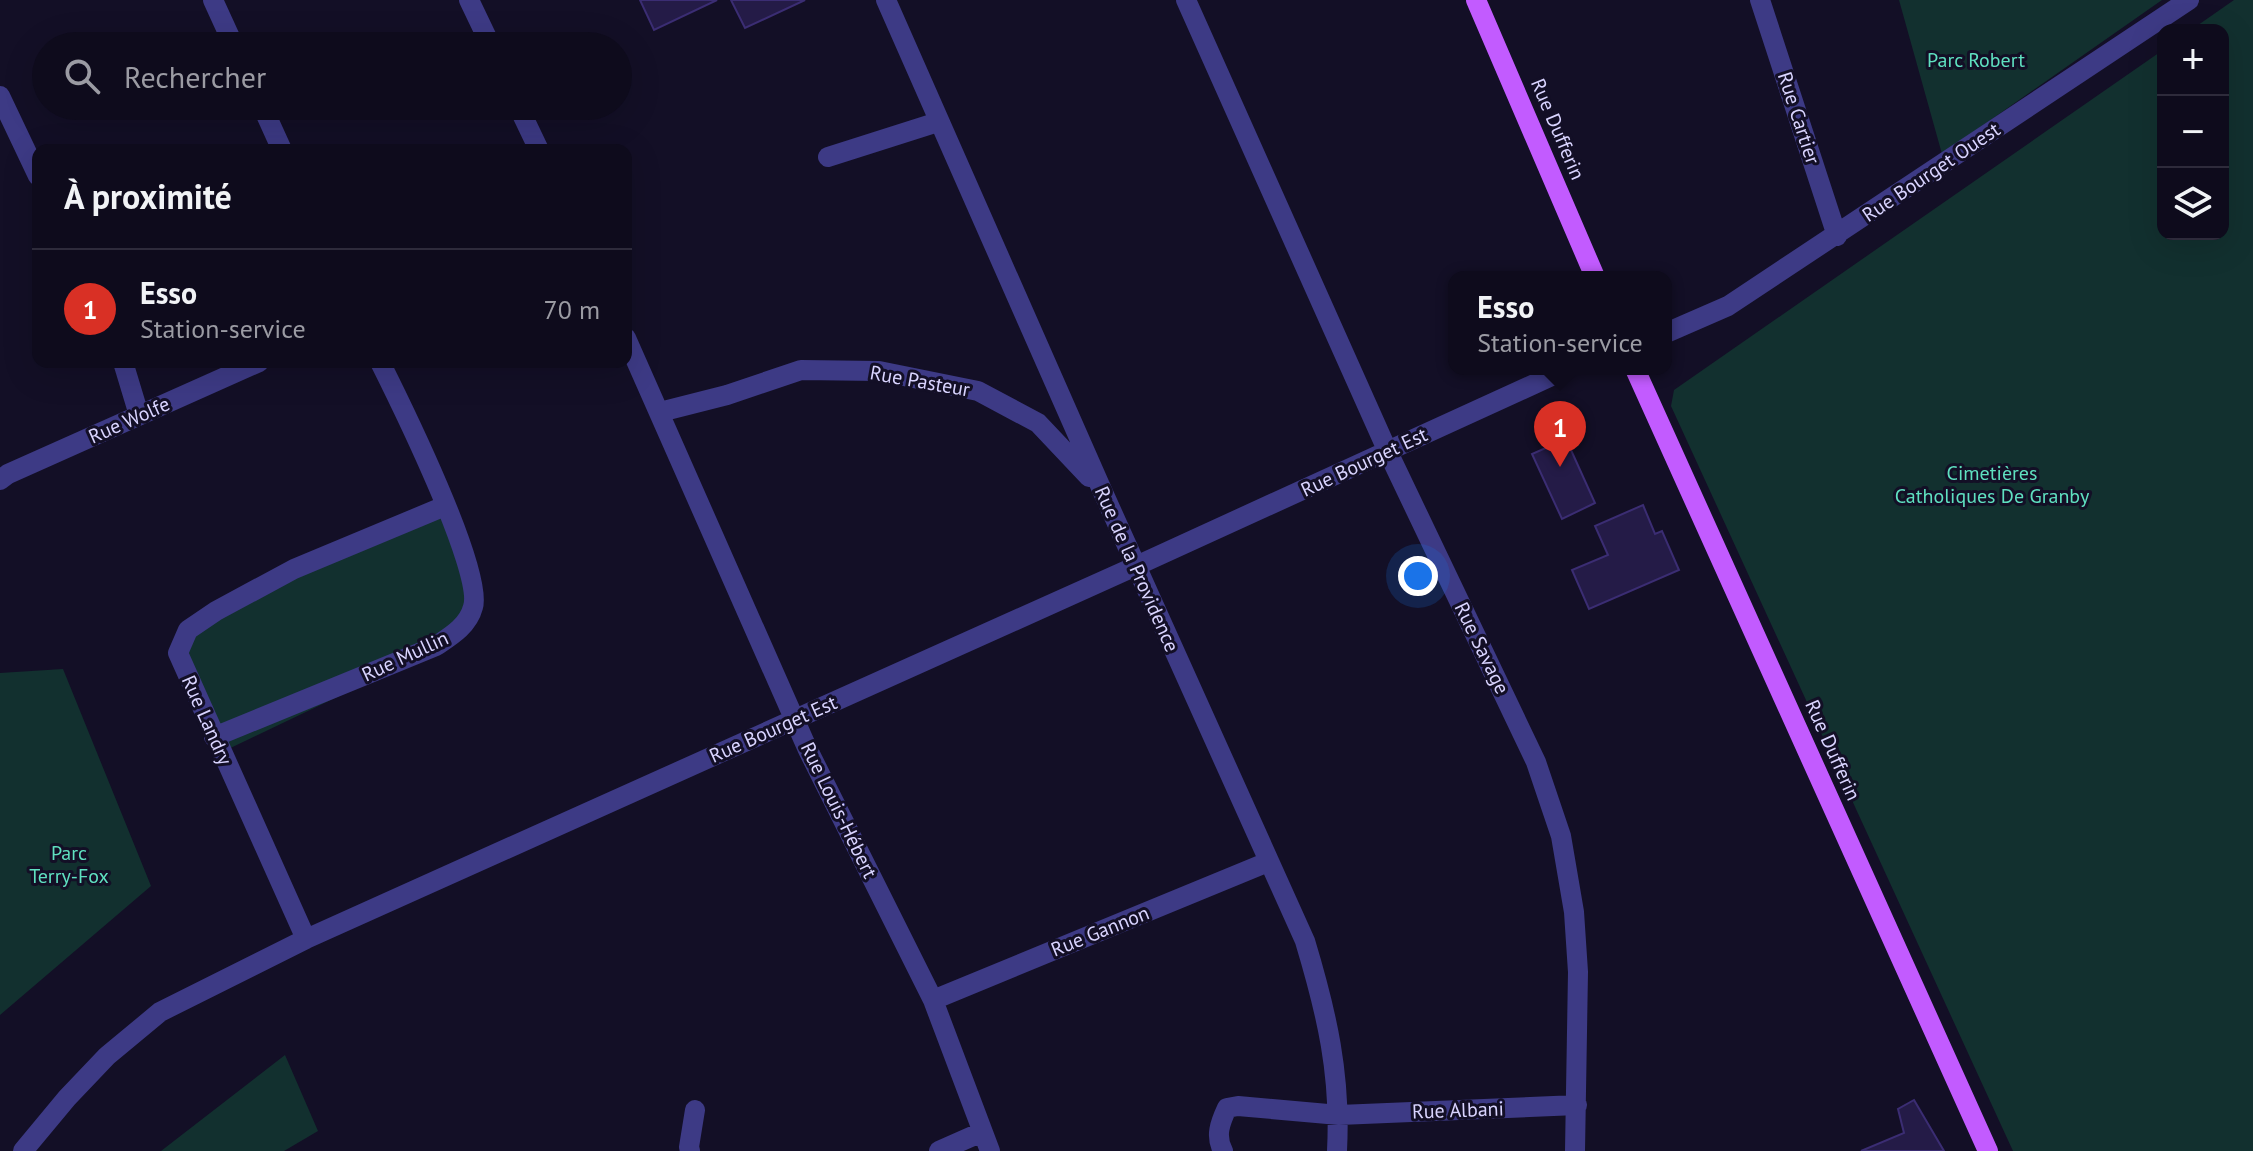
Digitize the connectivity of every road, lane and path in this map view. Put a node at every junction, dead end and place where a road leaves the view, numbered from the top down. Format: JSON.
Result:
{"nodes":[{"id":1,"x":213,"y":0,"type":"edge"},
{"id":2,"x":469,"y":0,"type":"edge"},
{"id":3,"x":886,"y":0,"type":"edge"},
{"id":4,"x":1186,"y":0,"type":"edge"},
{"id":5,"x":1476,"y":0,"type":"edge"},
{"id":6,"x":1760,"y":0,"type":"edge"},
{"id":7,"x":2189,"y":0,"type":"edge"},
{"id":8,"x":228,"y":32,"type":"edge"},
{"id":9,"x":484,"y":32,"type":"edge"},
{"id":10,"x":0,"y":96,"type":"edge"},
{"id":11,"x":268,"y":120,"type":"edge"},
{"id":12,"x":525,"y":120,"type":"edge"},
{"id":13,"x":938,"y":122,"type":"junction"},
{"id":14,"x":279,"y":144,"type":"edge"},
{"id":15,"x":536,"y":144,"type":"edge"},
{"id":16,"x":828,"y":157,"type":"dead end"},
{"id":17,"x":32,"y":163,"type":"edge"},
{"id":18,"x":1837,"y":236,"type":"junction"},
{"id":19,"x":1592,"y":271,"type":"edge"},
{"id":20,"x":1672,"y":330,"type":"edge"},
{"id":21,"x":632,"y":351,"type":"edge"},
{"id":22,"x":125,"y":368,"type":"edge"},
{"id":23,"x":245,"y":368,"type":"edge"},
{"id":24,"x":383,"y":368,"type":"edge"},
{"id":25,"x":1554,"y":375,"type":"edge"},
{"id":26,"x":1638,"y":375,"type":"edge"},
{"id":27,"x":660,"y":412,"type":"junction"},
{"id":28,"x":139,"y":415,"type":"junction"},
{"id":29,"x":1388,"y":452,"type":"junction"},
{"id":30,"x":0,"y":480,"type":"edge"},
{"id":31,"x":1102,"y":490,"type":"junction"},
{"id":32,"x":445,"y":506,"type":"junction"},
{"id":33,"x":1136,"y":566,"type":"junction"},
{"id":34,"x":795,"y":719,"type":"junction"},
{"id":35,"x":214,"y":737,"type":"junction"},
{"id":36,"x":1268,"y":862,"type":"junction"},
{"id":37,"x":306,"y":939,"type":"junction"},
{"id":38,"x":933,"y":1000,"type":"junction"},
{"id":39,"x":1577,"y":1105,"type":"junction"},
{"id":40,"x":695,"y":1110,"type":"dead end"},
{"id":41,"x":1339,"y":1115,"type":"junction"},
{"id":42,"x":982,"y":1132,"type":"junction"},
{"id":43,"x":23,"y":1151,"type":"edge"},
{"id":44,"x":690,"y":1151,"type":"edge"},
{"id":45,"x":939,"y":1151,"type":"edge"},
{"id":46,"x":990,"y":1151,"type":"edge"},
{"id":47,"x":1223,"y":1151,"type":"edge"},
{"id":48,"x":1337,"y":1151,"type":"edge"},
{"id":49,"x":1575,"y":1151,"type":"edge"},
{"id":50,"x":1988,"y":1151,"type":"edge"}],
"edges":[{"from":1,"to":8,"type":"street"},
{"from":2,"to":9,"type":"street"},
{"from":3,"to":13,"type":"street","name":"Rue de la Providence"},
{"from":4,"to":29,"type":"street","name":"Rue Savage"},
{"from":5,"to":19,"type":"main road","name":"Rue Dufferin"},
{"from":6,"to":18,"type":"street","name":"Rue Cartier"},
{"from":7,"to":18,"type":"street","name":"Rue Bourget Ouest"},
{"from":10,"to":17,"type":"street"},
{"from":11,"to":14,"type":"street"},
{"from":12,"to":15,"type":"street"},
{"from":13,"to":16,"type":"street"},
{"from":13,"to":31,"type":"street","name":"Rue de la Providence"},
{"from":18,"to":20,"type":"street","name":"Rue Bourget Ouest"},
{"from":21,"to":27,"type":"street","name":"Rue Louis-Hébert"},
{"from":22,"to":28,"type":"street"},
{"from":23,"to":28,"type":"street","name":"Rue Wolfe"},
{"from":24,"to":32,"type":"street","name":"Rue Mullin"},
{"from":25,"to":29,"type":"street","name":"Rue Bourget Est"},
{"from":26,"to":50,"type":"main road","name":"Rue Dufferin"},
{"from":27,"to":31,"type":"street","name":"Rue Pasteur"},
{"from":27,"to":34,"type":"street","name":"Rue Louis-Hébert"},
{"from":28,"to":30,"type":"street","name":"Rue Wolfe"},
{"from":29,"to":33,"type":"street","name":"Rue Bourget Est"},
{"from":29,"to":39,"type":"street","name":"Rue Savage"},
{"from":31,"to":33,"type":"street","name":"Rue de la Providence"},
{"from":32,"to":35,"type":"street","name":"Rue Mullin"},
{"from":32,"to":35,"type":"street","name":"Rue Landry"},
{"from":33,"to":34,"type":"street","name":"Rue Bourget Est"},
{"from":33,"to":36,"type":"street","name":"Rue de la Providence"},
{"from":34,"to":37,"type":"street","name":"Rue Bourget Est"},
{"from":34,"to":38,"type":"street","name":"Rue Louis-Hébert"},
{"from":35,"to":37,"type":"street","name":"Rue Landry"},
{"from":36,"to":38,"type":"street","name":"Rue Gannon"},
{"from":36,"to":41,"type":"street","name":"Rue de la Providence"},
{"from":37,"to":43,"type":"street","name":"Rue Bourget Est"},
{"from":38,"to":42,"type":"street","name":"Rue Louis-Hébert"},
{"from":39,"to":41,"type":"street","name":"Rue Albani"},
{"from":39,"to":49,"type":"street","name":"Rue Savage"},
{"from":40,"to":44,"type":"street"},
{"from":41,"to":47,"type":"street","name":"Rue Albani"},
{"from":41,"to":48,"type":"street","name":"Rue de la Providence"},
{"from":42,"to":45,"type":"street"},
{"from":42,"to":46,"type":"street","name":"Rue Louis-Hébert"}]}
